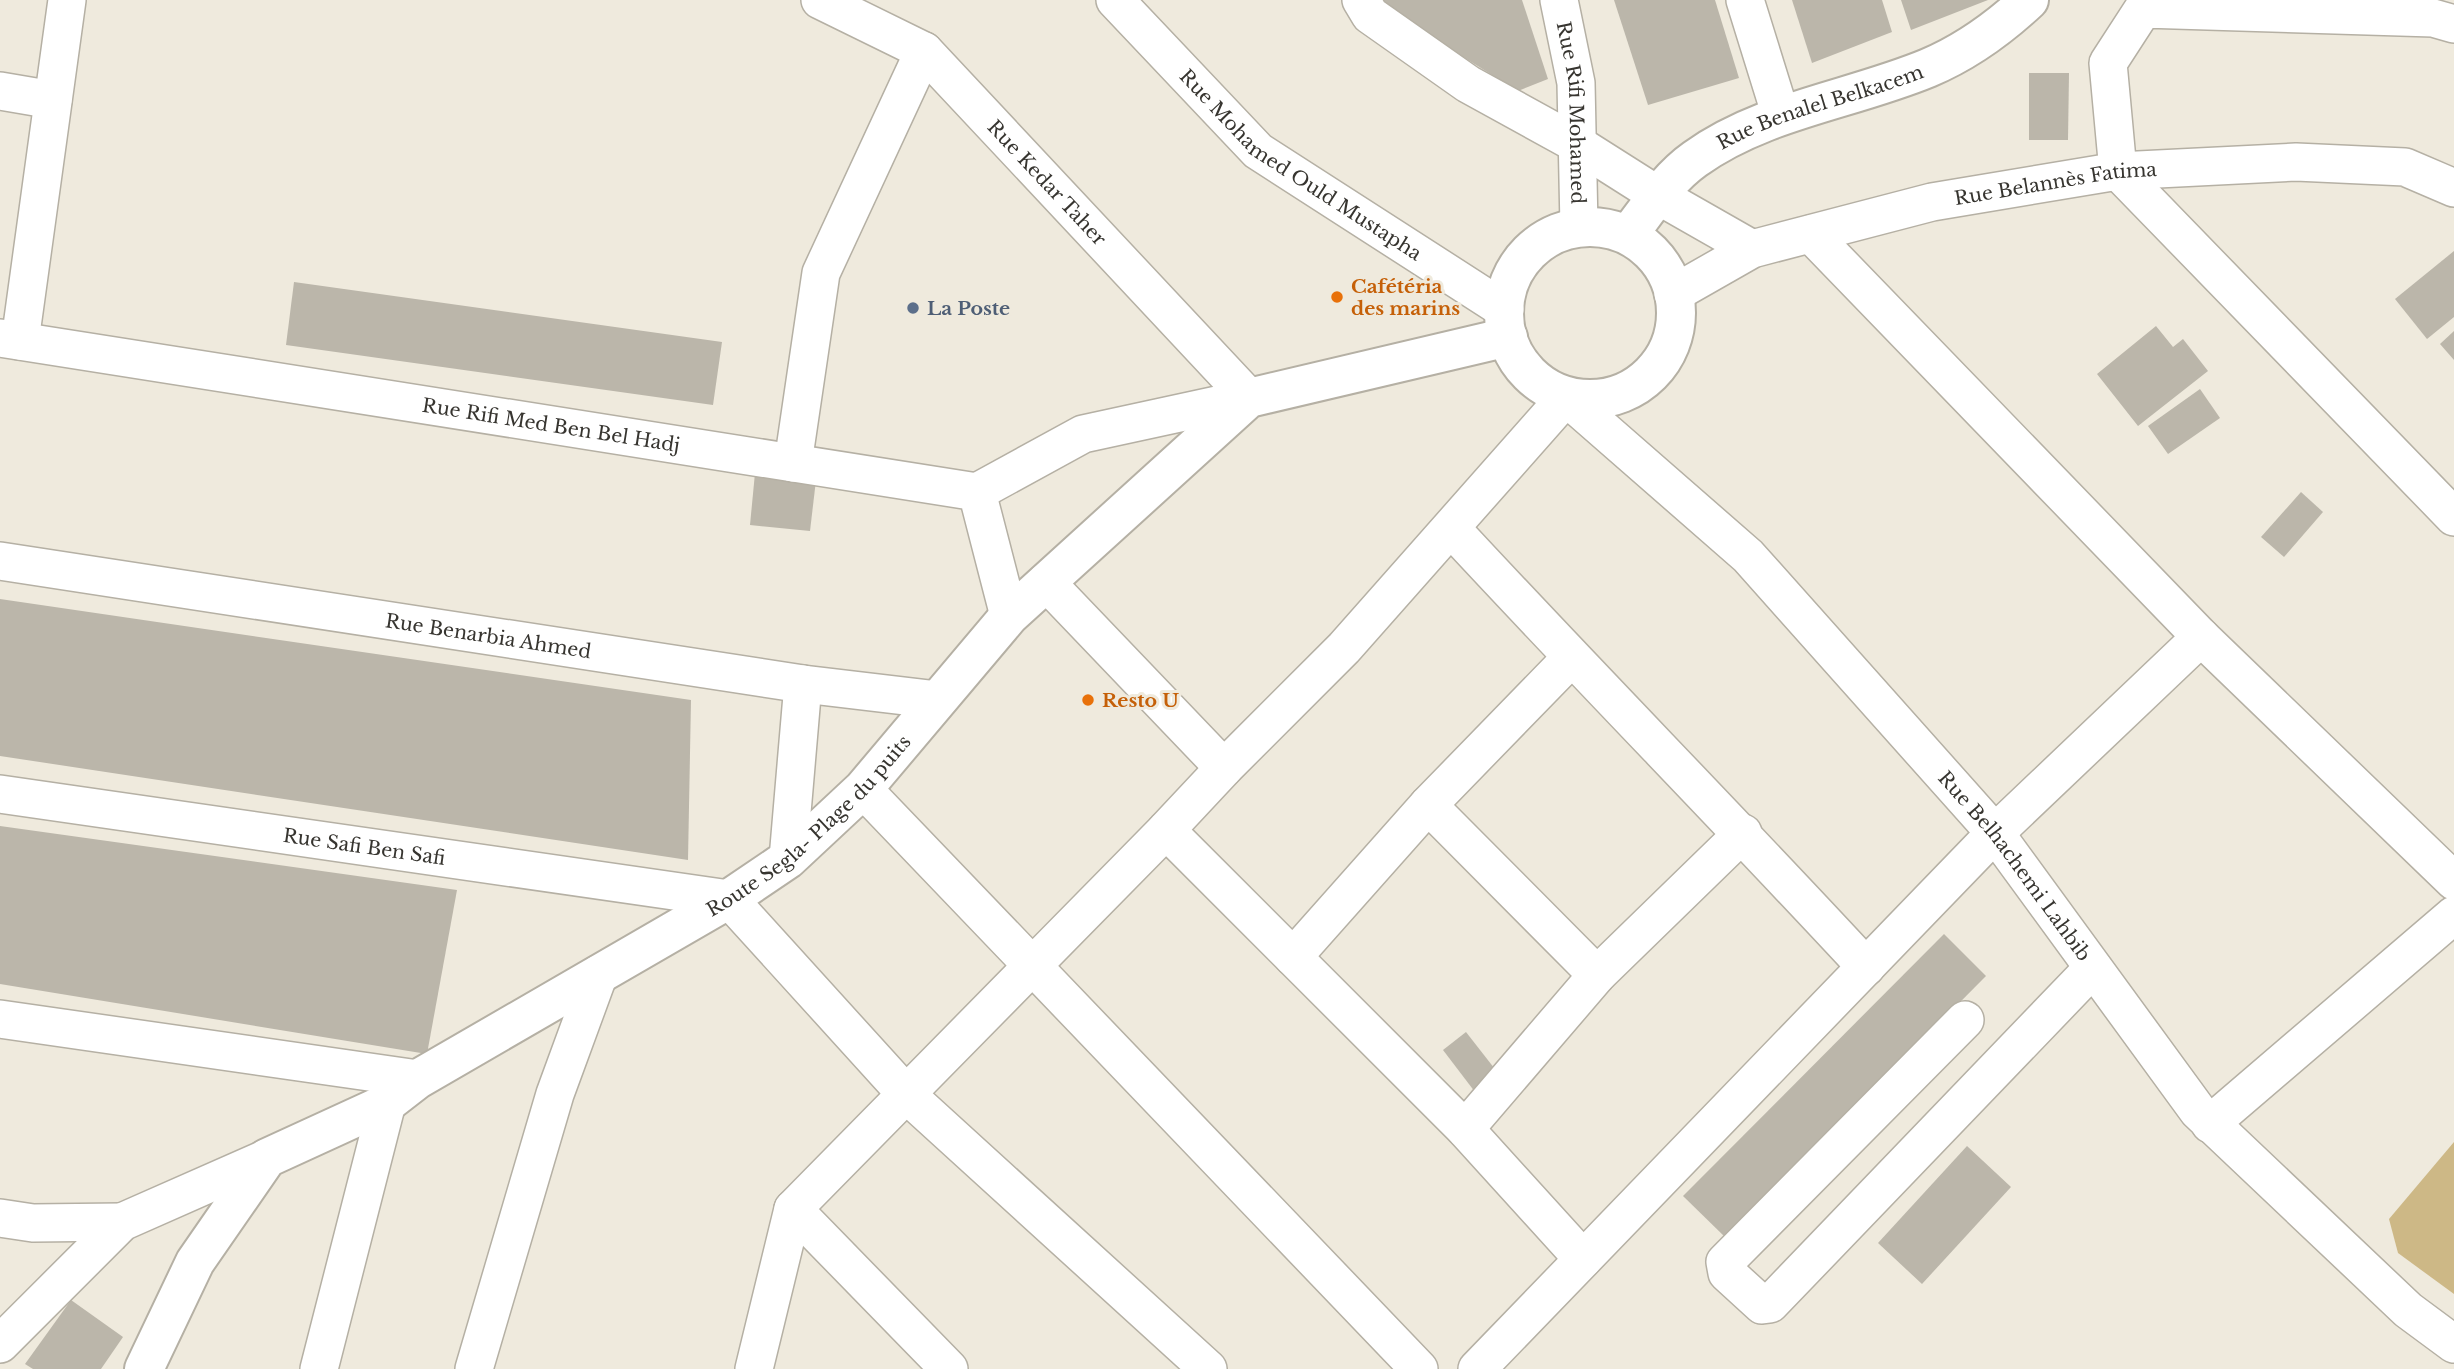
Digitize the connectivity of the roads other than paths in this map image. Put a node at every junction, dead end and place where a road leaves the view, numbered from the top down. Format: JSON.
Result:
{"nodes":[{"id":1,"x":67,"y":0,"type":"edge"},
{"id":2,"x":820,"y":0,"type":"edge"},
{"id":3,"x":1115,"y":0,"type":"edge"},
{"id":4,"x":1361,"y":0,"type":"edge"},
{"id":5,"x":1559,"y":0,"type":"edge"},
{"id":6,"x":1745,"y":0,"type":"edge"},
{"id":7,"x":2029,"y":0,"type":"edge"},
{"id":8,"x":2454,"y":24,"type":"edge"},
{"id":9,"x":924,"y":51,"type":"junction"},
{"id":10,"x":0,"y":91,"type":"edge"},
{"id":11,"x":53,"y":100,"type":"junction"},
{"id":12,"x":1781,"y":116,"type":"junction"},
{"id":13,"x":1577,"y":144,"type":"junction"},
{"id":14,"x":2118,"y":171,"type":"junction"},
{"id":15,"x":2454,"y":188,"type":"edge"},
{"id":16,"x":1659,"y":196,"type":"junction"},
{"id":17,"x":1579,"y":227,"type":"junction"},
{"id":18,"x":1811,"y":234,"type":"junction"},
{"id":19,"x":1628,"y":235,"type":"junction"},
{"id":20,"x":1752,"y":249,"type":"junction"},
{"id":21,"x":1673,"y":294,"type":"junction"},
{"id":22,"x":1507,"y":323,"type":"junction"},
{"id":23,"x":10,"y":339,"type":"edge"},
{"id":24,"x":1566,"y":397,"type":"junction"},
{"id":25,"x":1249,"y":398,"type":"junction"},
{"id":26,"x":793,"y":463,"type":"junction"},
{"id":27,"x":977,"y":492,"type":"junction"},
{"id":28,"x":2454,"y":517,"type":"edge"},
{"id":29,"x":1451,"y":528,"type":"junction"},
{"id":30,"x":0,"y":561,"type":"edge"},
{"id":31,"x":1046,"y":582,"type":"junction"},
{"id":32,"x":1009,"y":616,"type":"junction"},
{"id":33,"x":2201,"y":637,"type":"junction"},
{"id":34,"x":1571,"y":658,"type":"junction"},
{"id":35,"x":803,"y":684,"type":"junction"},
{"id":36,"x":938,"y":701,"type":"junction"},
{"id":37,"x":1224,"y":768,"type":"junction"},
{"id":38,"x":863,"y":789,"type":"junction"},
{"id":39,"x":0,"y":794,"type":"edge"},
{"id":40,"x":1428,"y":805,"type":"junction"},
{"id":41,"x":1166,"y":830,"type":"junction"},
{"id":42,"x":1743,"y":833,"type":"junction"},
{"id":43,"x":1995,"y":833,"type":"junction"},
{"id":44,"x":788,"y":859,"type":"junction"},
{"id":45,"x":2454,"y":881,"type":"edge"},
{"id":46,"x":729,"y":899,"type":"junction"},
{"id":47,"x":2454,"y":915,"type":"edge"},
{"id":48,"x":1293,"y":957,"type":"junction"},
{"id":49,"x":1033,"y":965,"type":"junction"},
{"id":50,"x":1866,"y":967,"type":"junction"},
{"id":51,"x":2093,"y":968,"type":"junction"},
{"id":52,"x":599,"y":974,"type":"junction"},
{"id":53,"x":1597,"y":975,"type":"junction"},
{"id":54,"x":0,"y":1019,"type":"edge"},
{"id":55,"x":1965,"y":1020,"type":"dead end"},
{"id":56,"x":418,"y":1079,"type":"junction"},
{"id":57,"x":906,"y":1094,"type":"junction"},
{"id":58,"x":387,"y":1104,"type":"junction"},
{"id":59,"x":2210,"y":1124,"type":"junction"},
{"id":60,"x":1465,"y":1129,"type":"junction"},
{"id":61,"x":267,"y":1158,"type":"junction"},
{"id":62,"x":793,"y":1209,"type":"junction"},
{"id":63,"x":0,"y":1218,"type":"edge"},
{"id":64,"x":122,"y":1222,"type":"junction"},
{"id":65,"x":1583,"y":1259,"type":"junction"},
{"id":66,"x":0,"y":1344,"type":"edge"},
{"id":67,"x":2454,"y":1344,"type":"edge"},
{"id":68,"x":144,"y":1369,"type":"edge"},
{"id":69,"x":319,"y":1369,"type":"edge"},
{"id":70,"x":474,"y":1369,"type":"edge"},
{"id":71,"x":754,"y":1369,"type":"edge"},
{"id":72,"x":949,"y":1369,"type":"edge"},
{"id":73,"x":1208,"y":1369,"type":"edge"},
{"id":74,"x":1419,"y":1369,"type":"edge"},
{"id":75,"x":1477,"y":1369,"type":"edge"}],
"edges":[{"from":1,"to":11,"type":"street"},
{"from":2,"to":9,"type":"street","name":"Rue Kedar Taher"},
{"from":3,"to":22,"type":"street","name":"Rue Mohamed Ould Mustapha"},
{"from":4,"to":13,"type":"street"},
{"from":5,"to":13,"type":"street","name":"Rue Rifi Mohamed"},
{"from":6,"to":12,"type":"street"},
{"from":7,"to":12,"type":"street","name":"Rue Benalel Belkacem"},
{"from":8,"to":14,"type":"street"},
{"from":9,"to":25,"type":"street","name":"Rue Kedar Taher"},
{"from":9,"to":26,"type":"street"},
{"from":10,"to":11,"type":"street"},
{"from":11,"to":23,"type":"street"},
{"from":12,"to":16,"type":"street","name":"Rue Benalel Belkacem"},
{"from":13,"to":16,"type":"street"},
{"from":13,"to":17,"type":"street","name":"Rue Rifi Mohamed"},
{"from":14,"to":15,"type":"street","name":"Rue Belannès Fatima"},
{"from":14,"to":18,"type":"street","name":"Rue Belannès Fatima"},
{"from":14,"to":28,"type":"street"},
{"from":16,"to":19,"type":"street","name":"Rue Benalel Belkacem"},
{"from":16,"to":20,"type":"street"},
{"from":17,"to":19,"type":"street"},
{"from":17,"to":22,"type":"street"},
{"from":18,"to":20,"type":"street","name":"Rue Belannès Fatima"},
{"from":18,"to":33,"type":"street"},
{"from":19,"to":21,"type":"street"},
{"from":20,"to":21,"type":"street","name":"Rue Belannès Fatima"},
{"from":21,"to":24,"type":"street"},
{"from":22,"to":24,"type":"street"},
{"from":22,"to":25,"type":"street","name":"Route Segla- Plage du puits"},
{"from":23,"to":26,"type":"street","name":"Rue Rifi Med Ben Bel Hadj"},
{"from":24,"to":29,"type":"street"},
{"from":24,"to":43,"type":"street","name":"Rue Belhachemi Lahbib"},
{"from":25,"to":27,"type":"street"},
{"from":25,"to":31,"type":"street","name":"Route Segla- Plage du puits"},
{"from":26,"to":27,"type":"street","name":"Rue Rifi Med Ben Bel Hadj"},
{"from":27,"to":32,"type":"street"},
{"from":29,"to":34,"type":"street"},
{"from":29,"to":37,"type":"street"},
{"from":30,"to":35,"type":"street","name":"Rue Benarbia Ahmed"},
{"from":31,"to":32,"type":"street","name":"Route Segla- Plage du puits"},
{"from":31,"to":37,"type":"street"},
{"from":32,"to":36,"type":"street","name":"Route Segla- Plage du puits"},
{"from":33,"to":43,"type":"street"},
{"from":33,"to":45,"type":"street"},
{"from":34,"to":40,"type":"street"},
{"from":34,"to":42,"type":"street"},
{"from":35,"to":36,"type":"street","name":"Rue Benarbia Ahmed"},
{"from":35,"to":44,"type":"street"},
{"from":36,"to":38,"type":"street","name":"Route Segla- Plage du puits"},
{"from":37,"to":41,"type":"street"},
{"from":38,"to":44,"type":"street","name":"Route Segla- Plage du puits"},
{"from":38,"to":49,"type":"street"},
{"from":39,"to":46,"type":"street","name":"Rue Safi Ben Safi"},
{"from":40,"to":48,"type":"street"},
{"from":40,"to":53,"type":"street"},
{"from":41,"to":48,"type":"street"},
{"from":41,"to":49,"type":"street"},
{"from":42,"to":50,"type":"street"},
{"from":42,"to":53,"type":"street"},
{"from":43,"to":50,"type":"street"},
{"from":43,"to":51,"type":"street","name":"Rue Belhachemi Lahbib"},
{"from":44,"to":46,"type":"street","name":"Route Segla- Plage du puits"},
{"from":46,"to":52,"type":"street","name":"Route Segla- Plage du puits"},
{"from":46,"to":57,"type":"street"},
{"from":47,"to":59,"type":"street"},
{"from":48,"to":60,"type":"street"},
{"from":49,"to":57,"type":"street"},
{"from":49,"to":74,"type":"street"},
{"from":50,"to":65,"type":"street"},
{"from":51,"to":55,"type":"street"},
{"from":51,"to":59,"type":"street","name":"Rue Belhachemi Lahbib"},
{"from":52,"to":56,"type":"street","name":"Route Segla- Plage du puits"},
{"from":52,"to":70,"type":"street"},
{"from":53,"to":60,"type":"street"},
{"from":54,"to":56,"type":"street"},
{"from":56,"to":58,"type":"street","name":"Route Segla- Plage du puits"},
{"from":57,"to":62,"type":"street"},
{"from":57,"to":73,"type":"street"},
{"from":58,"to":61,"type":"street","name":"Route Segla- Plage du puits"},
{"from":58,"to":69,"type":"street"},
{"from":59,"to":67,"type":"street","name":"Rue Belhachemi Lahbib"},
{"from":60,"to":65,"type":"street"},
{"from":61,"to":64,"type":"street"},
{"from":61,"to":68,"type":"street"},
{"from":62,"to":71,"type":"street"},
{"from":62,"to":72,"type":"street"},
{"from":63,"to":64,"type":"street"},
{"from":64,"to":66,"type":"street"},
{"from":65,"to":75,"type":"street"}]}
